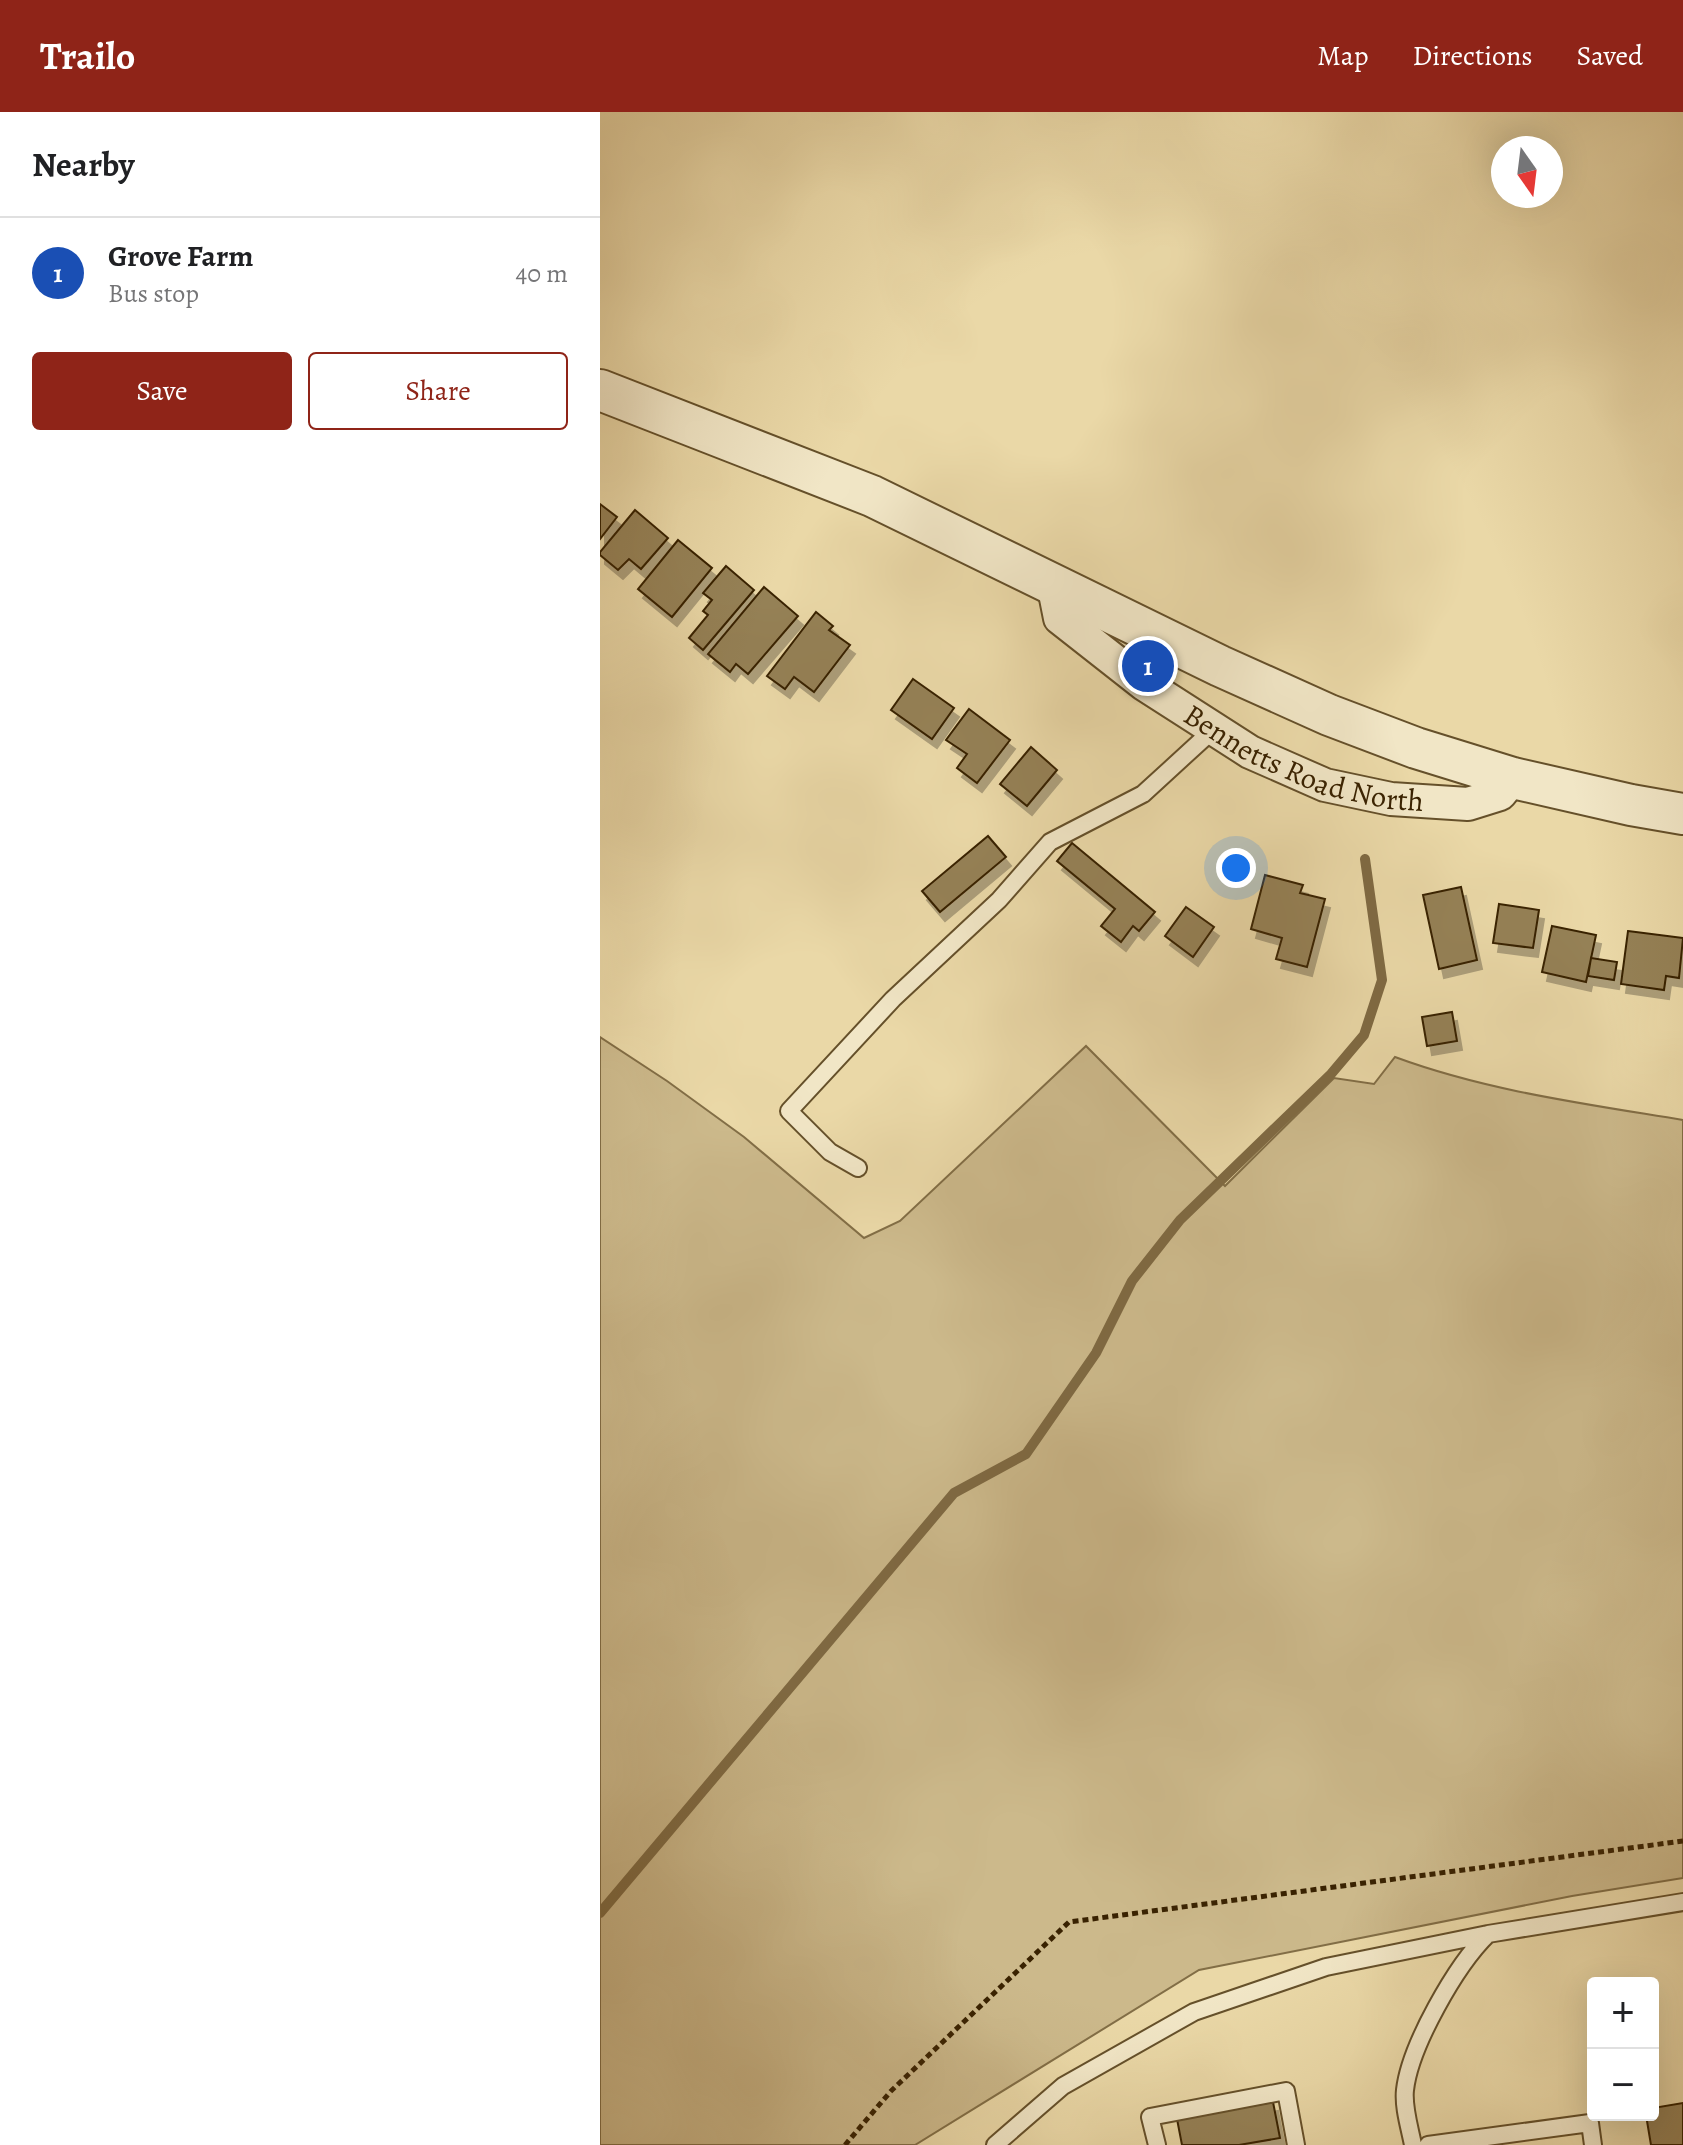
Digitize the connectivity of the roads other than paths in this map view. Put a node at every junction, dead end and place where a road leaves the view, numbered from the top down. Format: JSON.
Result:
{"nodes":[{"id":1,"x":600,"y":390,"type":"edge"},
{"id":2,"x":1053,"y":583,"type":"junction"},
{"id":3,"x":1214,"y":729,"type":"junction"},
{"id":4,"x":1513,"y":778,"type":"junction"},
{"id":5,"x":1683,"y":814,"type":"edge"},
{"id":6,"x":858,"y":1168,"type":"dead end"},
{"id":7,"x":1683,"y":1902,"type":"edge"},
{"id":8,"x":1488,"y":1934,"type":"junction"},
{"id":9,"x":995,"y":2145,"type":"edge"},
{"id":10,"x":1157,"y":2145,"type":"edge"},
{"id":11,"x":1296,"y":2145,"type":"edge"},
{"id":12,"x":1413,"y":2145,"type":"edge"},
{"id":13,"x":1428,"y":2145,"type":"edge"},
{"id":14,"x":1593,"y":2145,"type":"edge"}],
"edges":[{"from":1,"to":2,"type":"street","name":"Bennetts Road North"},
{"from":2,"to":3,"type":"street","name":"Bennetts Road North"},
{"from":2,"to":4,"type":"street","name":"Bennetts Road North"},
{"from":3,"to":4,"type":"street","name":"Bennetts Road North"},
{"from":3,"to":6,"type":"lane"},
{"from":4,"to":5,"type":"street","name":"Bennetts Road North"},
{"from":7,"to":8,"type":"lane"},
{"from":8,"to":9,"type":"lane"},
{"from":8,"to":12,"type":"lane"},
{"from":10,"to":11,"type":"lane"},
{"from":13,"to":14,"type":"lane"}]}
